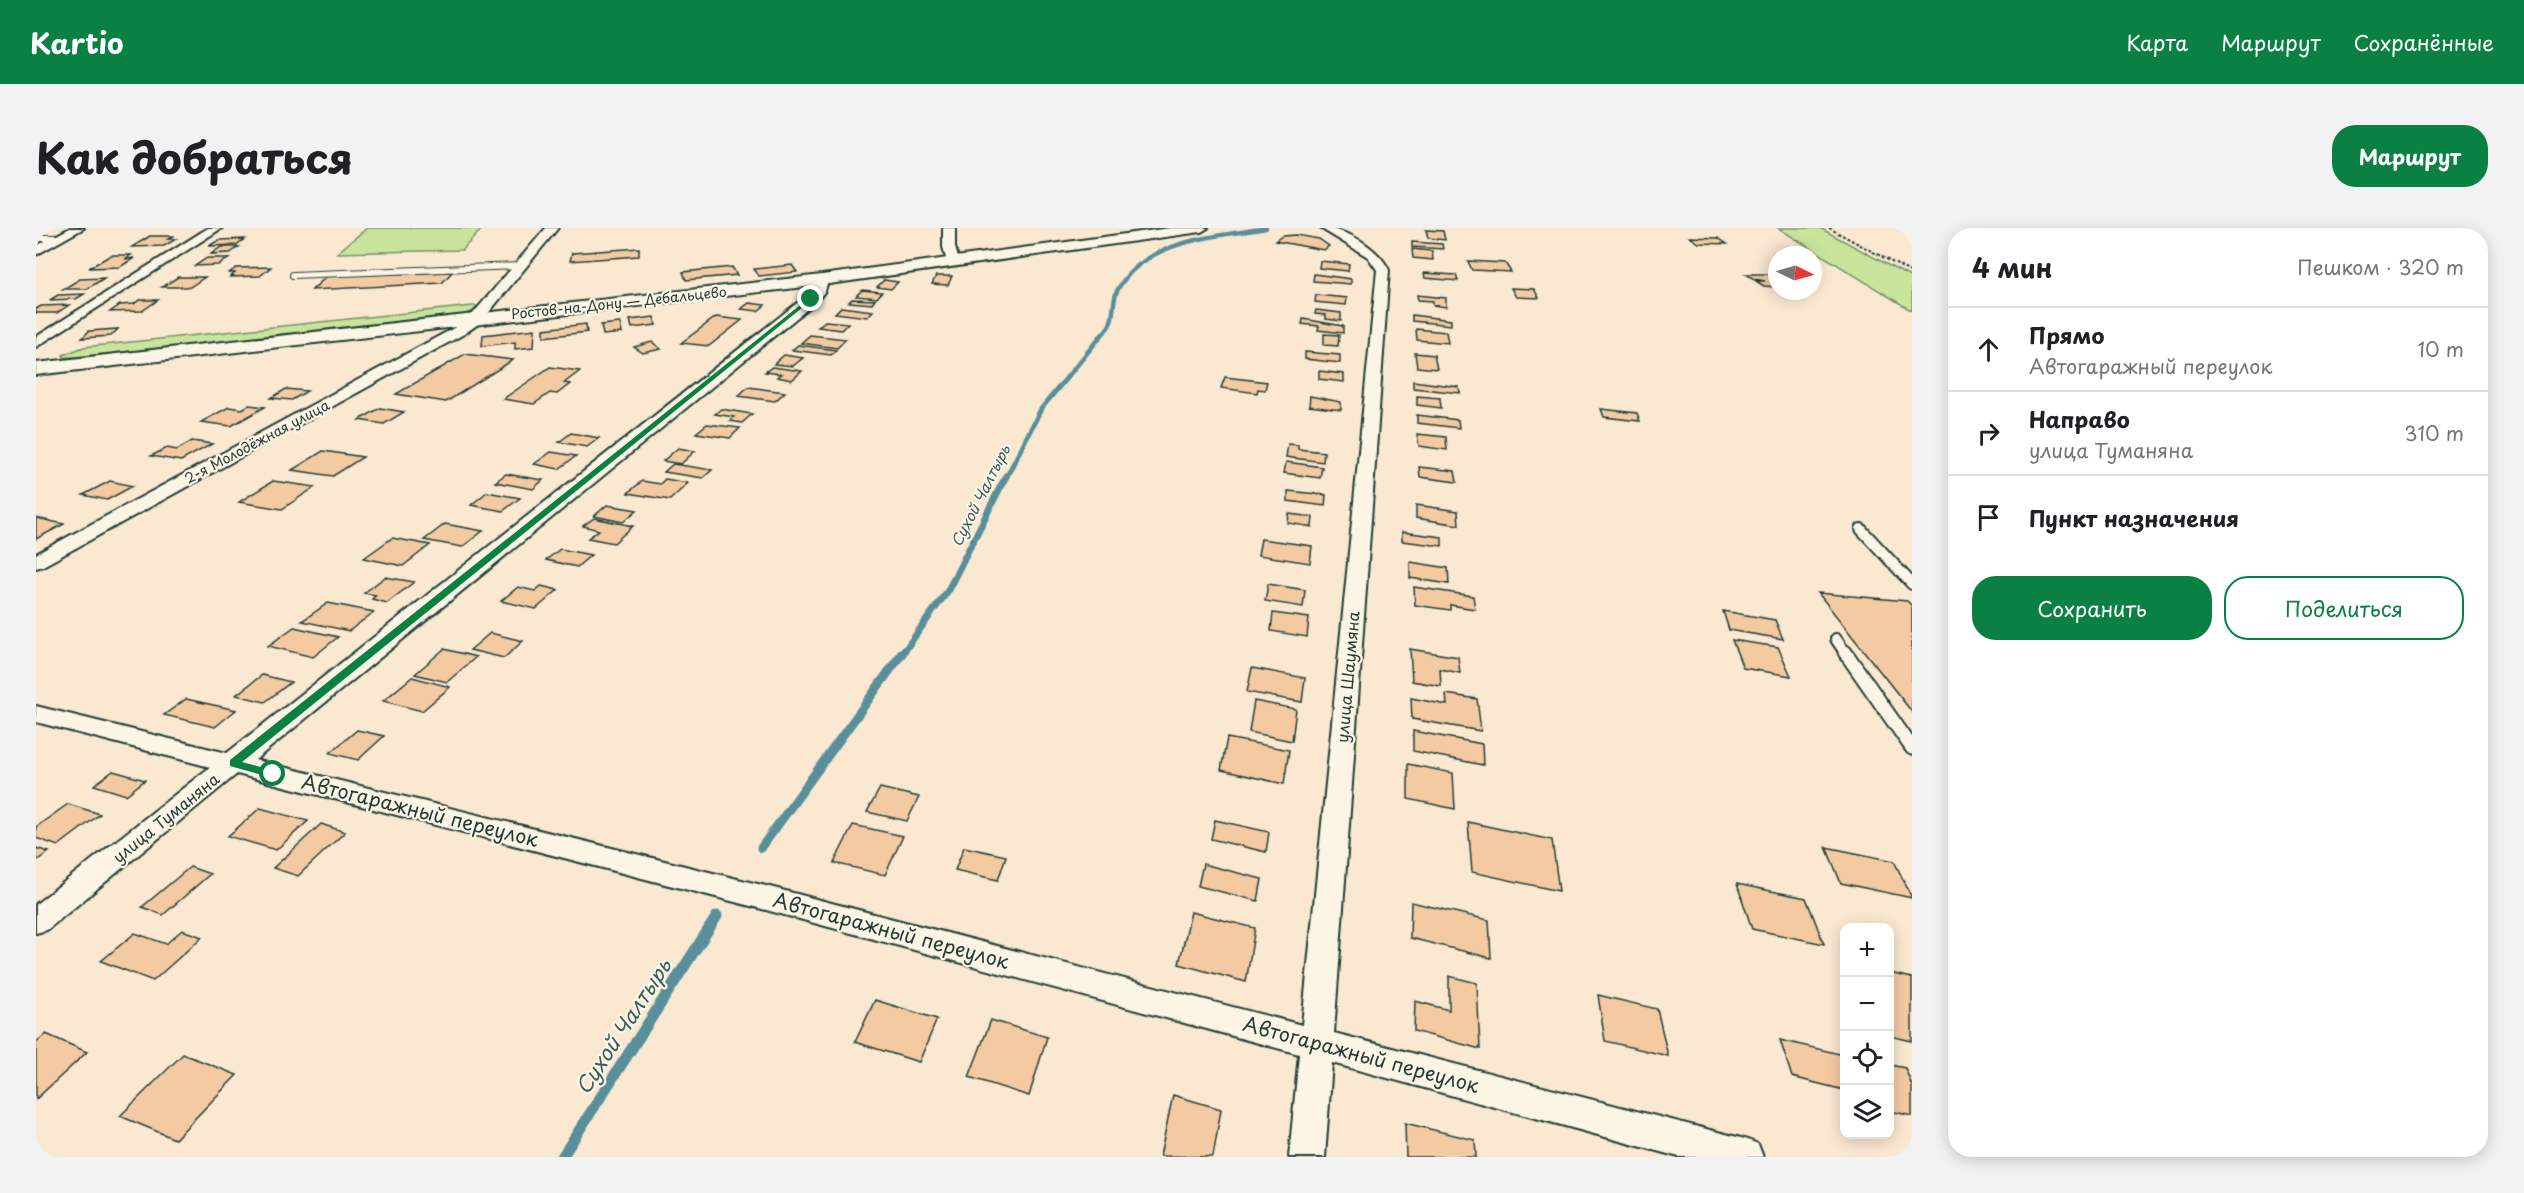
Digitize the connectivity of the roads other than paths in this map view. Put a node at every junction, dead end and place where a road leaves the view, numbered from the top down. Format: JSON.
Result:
{"nodes":[{"id":1,"x":78,"y":228,"type":"edge"},
{"id":2,"x":216,"y":228,"type":"edge"},
{"id":3,"x":552,"y":228,"type":"edge"},
{"id":4,"x":949,"y":228,"type":"edge"},
{"id":5,"x":1200,"y":228,"type":"edge"},
{"id":6,"x":1326,"y":228,"type":"edge"},
{"id":7,"x":36,"y":238,"type":"edge"},
{"id":8,"x":60,"y":238,"type":"junction"},
{"id":9,"x":36,"y":251,"type":"edge"},
{"id":10,"x":953,"y":262,"type":"junction"},
{"id":11,"x":519,"y":267,"type":"junction"},
{"id":12,"x":293,"y":275,"type":"dead end"},
{"id":13,"x":822,"y":280,"type":"junction"},
{"id":14,"x":476,"y":320,"type":"junction"},
{"id":15,"x":36,"y":343,"type":"edge"},
{"id":16,"x":36,"y":369,"type":"edge"},
{"id":17,"x":1861,"y":529,"type":"dead end"},
{"id":18,"x":36,"y":562,"type":"edge"},
{"id":19,"x":1912,"y":584,"type":"edge"},
{"id":20,"x":1836,"y":639,"type":"dead end"},
{"id":21,"x":36,"y":714,"type":"edge"},
{"id":22,"x":1912,"y":748,"type":"edge"},
{"id":23,"x":234,"y":763,"type":"junction"},
{"id":24,"x":36,"y":921,"type":"edge"},
{"id":25,"x":1317,"y":1044,"type":"junction"},
{"id":26,"x":1307,"y":1157,"type":"edge"},
{"id":27,"x":1745,"y":1157,"type":"edge"}],
"edges":[{"from":1,"to":8,"type":"street"},
{"from":2,"to":15,"type":"street"},
{"from":3,"to":11,"type":"street","name":"2-я Молодёжная улица"},
{"from":4,"to":10,"type":"street"},
{"from":5,"to":10,"type":"street","name":"Ростов-на-Дону — Дебальцево"},
{"from":6,"to":25,"type":"street","name":"улица Шаумяна"},
{"from":7,"to":8,"type":"lane"},
{"from":8,"to":9,"type":"street"},
{"from":10,"to":13,"type":"street","name":"Ростов-на-Дону — Дебальцево"},
{"from":11,"to":12,"type":"lane"},
{"from":11,"to":14,"type":"street","name":"2-я Молодёжная улица"},
{"from":13,"to":14,"type":"street","name":"Ростов-на-Дону — Дебальцево"},
{"from":13,"to":23,"type":"street","name":"улица Туманяна"},
{"from":14,"to":16,"type":"street","name":"Ростов-на-Дону — Дебальцево"},
{"from":14,"to":18,"type":"street","name":"2-я Молодёжная улица"},
{"from":17,"to":19,"type":"lane"},
{"from":20,"to":22,"type":"lane"},
{"from":21,"to":23,"type":"street","name":"Автогаражный переулок"},
{"from":23,"to":24,"type":"street","name":"улица Туманяна"},
{"from":23,"to":25,"type":"street","name":"Автогаражный переулок"},
{"from":25,"to":26,"type":"street","name":"улица Шаумяна"},
{"from":25,"to":27,"type":"street","name":"Автогаражный переулок"}]}
